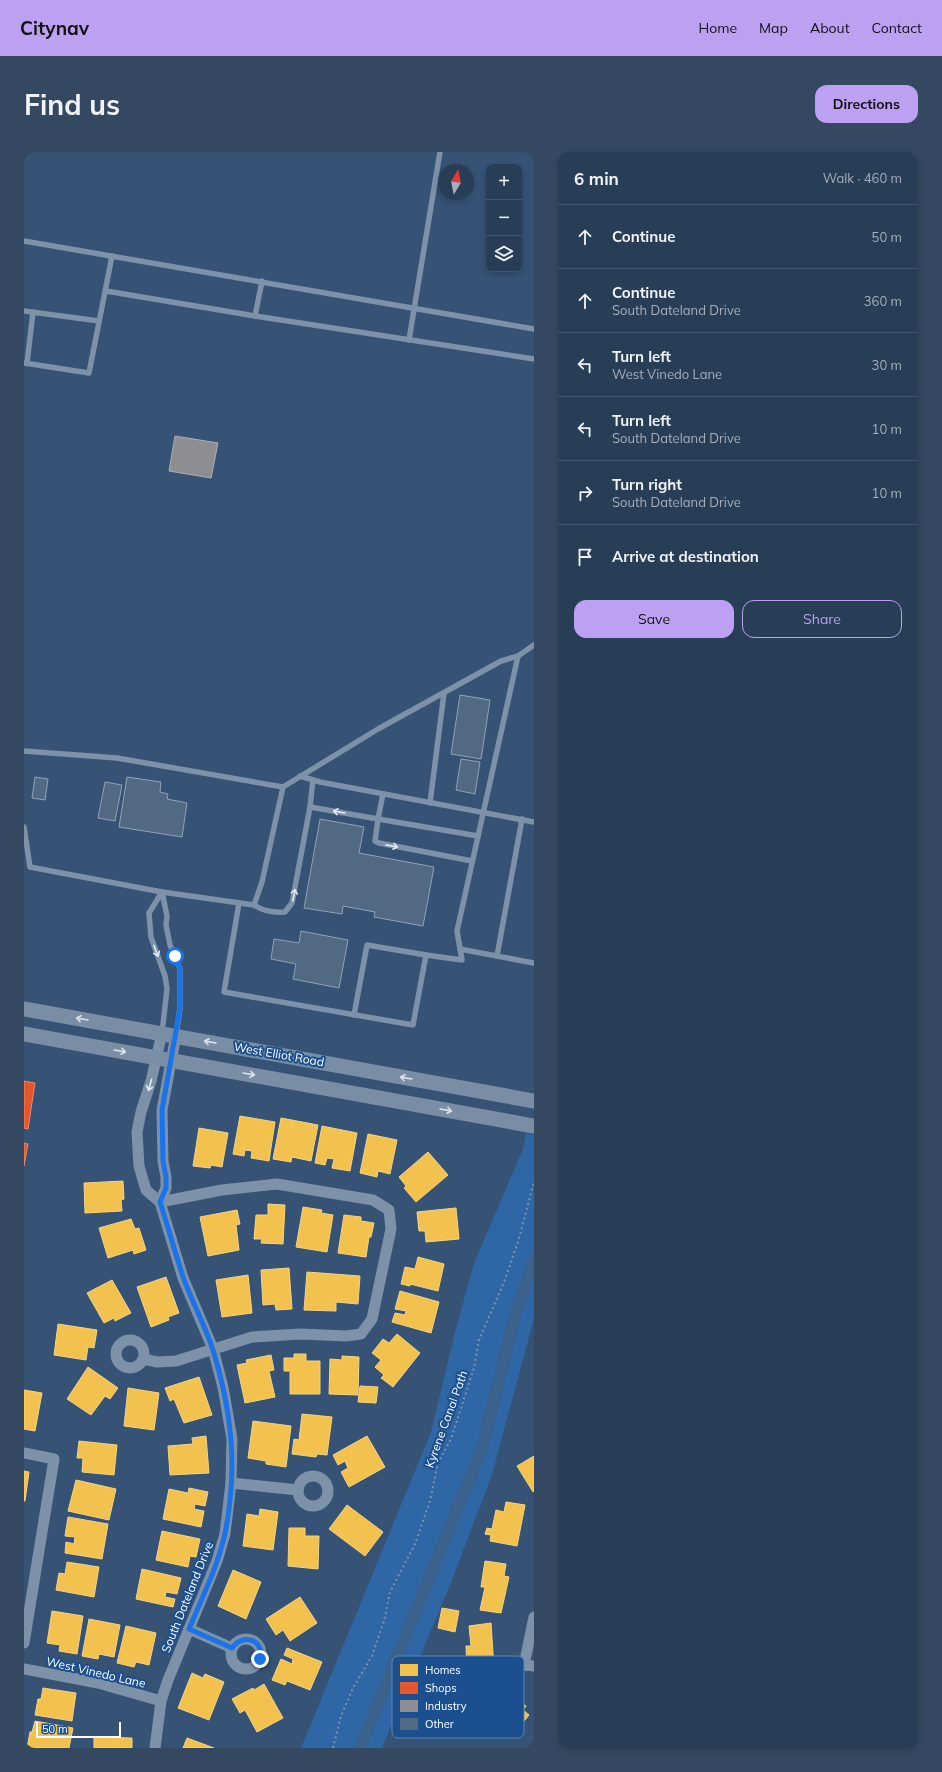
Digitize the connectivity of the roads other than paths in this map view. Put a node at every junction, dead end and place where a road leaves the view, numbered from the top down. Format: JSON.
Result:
{"nodes":[{"id":1,"x":440,"y":152,"type":"edge"},
{"id":2,"x":24,"y":241,"type":"edge"},
{"id":3,"x":112,"y":256,"type":"junction"},
{"id":4,"x":262,"y":281,"type":"junction"},
{"id":5,"x":106,"y":291,"type":"junction"},
{"id":6,"x":414,"y":308,"type":"junction"},
{"id":7,"x":24,"y":311,"type":"edge"},
{"id":8,"x":33,"y":312,"type":"junction"},
{"id":9,"x":255,"y":316,"type":"junction"},
{"id":10,"x":99,"y":321,"type":"junction"},
{"id":11,"x":534,"y":329,"type":"edge"},
{"id":12,"x":409,"y":340,"type":"junction"},
{"id":13,"x":534,"y":359,"type":"edge"},
{"id":14,"x":25,"y":363,"type":"edge"},
{"id":15,"x":534,"y":645,"type":"edge"},
{"id":16,"x":518,"y":656,"type":"junction"},
{"id":17,"x":444,"y":693,"type":"junction"},
{"id":18,"x":24,"y":751,"type":"edge"},
{"id":19,"x":300,"y":776,"type":"junction"},
{"id":20,"x":313,"y":780,"type":"junction"},
{"id":21,"x":283,"y":787,"type":"junction"},
{"id":22,"x":383,"y":794,"type":"junction"},
{"id":23,"x":430,"y":803,"type":"junction"},
{"id":24,"x":310,"y":807,"type":"junction"},
{"id":25,"x":483,"y":813,"type":"junction"},
{"id":26,"x":378,"y":819,"type":"junction"},
{"id":27,"x":522,"y":820,"type":"junction"},
{"id":28,"x":534,"y":822,"type":"edge"},
{"id":29,"x":24,"y":827,"type":"edge"},
{"id":30,"x":478,"y":836,"type":"junction"},
{"id":31,"x":472,"y":861,"type":"junction"},
{"id":32,"x":27,"y":867,"type":"edge"},
{"id":33,"x":162,"y":892,"type":"junction"},
{"id":34,"x":239,"y":903,"type":"junction"},
{"id":35,"x":254,"y":905,"type":"junction"},
{"id":36,"x":460,"y":949,"type":"junction"},
{"id":37,"x":426,"y":955,"type":"junction"},
{"id":38,"x":497,"y":956,"type":"junction"},
{"id":39,"x":534,"y":963,"type":"edge"},
{"id":40,"x":24,"y":1009,"type":"edge"},
{"id":41,"x":354,"y":1014,"type":"junction"},
{"id":42,"x":24,"y":1034,"type":"edge"},
{"id":43,"x":169,"y":1034,"type":"junction"},
{"id":44,"x":156,"y":1057,"type":"junction"},
{"id":45,"x":171,"y":1060,"type":"junction"},
{"id":46,"x":534,"y":1101,"type":"edge"},
{"id":47,"x":534,"y":1126,"type":"edge"},
{"id":48,"x":160,"y":1202,"type":"junction"},
{"id":49,"x":213,"y":1349,"type":"junction"},
{"id":50,"x":144,"y":1359,"type":"dead end"},
{"id":51,"x":24,"y":1453,"type":"edge"},
{"id":52,"x":231,"y":1483,"type":"junction"},
{"id":53,"x":298,"y":1490,"type":"dead end"},
{"id":54,"x":534,"y":1616,"type":"edge"},
{"id":55,"x":189,"y":1629,"type":"junction"},
{"id":56,"x":24,"y":1643,"type":"edge"},
{"id":57,"x":232,"y":1648,"type":"dead end"},
{"id":58,"x":529,"y":1666,"type":"edge"},
{"id":59,"x":24,"y":1669,"type":"edge"},
{"id":60,"x":161,"y":1701,"type":"junction"},
{"id":61,"x":155,"y":1748,"type":"edge"}],
"edges":[{"from":1,"to":6,"type":"lane"},
{"from":2,"to":3,"type":"lane"},
{"from":3,"to":4,"type":"lane"},
{"from":3,"to":5,"type":"lane"},
{"from":4,"to":6,"type":"lane"},
{"from":4,"to":9,"type":"lane"},
{"from":5,"to":9,"type":"lane"},
{"from":5,"to":10,"type":"lane"},
{"from":6,"to":11,"type":"lane"},
{"from":6,"to":12,"type":"lane"},
{"from":7,"to":8,"type":"lane"},
{"from":8,"to":10,"type":"lane"},
{"from":8,"to":14,"type":"lane"},
{"from":9,"to":12,"type":"lane"},
{"from":10,"to":14,"type":"lane"},
{"from":12,"to":13,"type":"lane"},
{"from":15,"to":16,"type":"lane"},
{"from":16,"to":17,"type":"lane"},
{"from":16,"to":25,"type":"lane"},
{"from":17,"to":19,"type":"lane"},
{"from":17,"to":23,"type":"lane"},
{"from":18,"to":21,"type":"lane"},
{"from":19,"to":20,"type":"lane"},
{"from":19,"to":21,"type":"lane"},
{"from":20,"to":22,"type":"lane"},
{"from":20,"to":24,"type":"lane"},
{"from":21,"to":35,"type":"lane"},
{"from":22,"to":23,"type":"lane"},
{"from":22,"to":26,"type":"lane"},
{"from":23,"to":25,"type":"lane"},
{"from":26,"to":24,"type":"lane","one_way":true},
{"from":35,"to":24,"type":"lane","one_way":true},
{"from":25,"to":27,"type":"lane"},
{"from":25,"to":30,"type":"lane"},
{"from":26,"to":30,"type":"lane"},
{"from":26,"to":31,"type":"lane","one_way":true},
{"from":27,"to":28,"type":"lane"},
{"from":27,"to":38,"type":"lane"},
{"from":29,"to":32,"type":"lane"},
{"from":30,"to":31,"type":"lane"},
{"from":31,"to":36,"type":"lane"},
{"from":32,"to":33,"type":"lane"},
{"from":33,"to":34,"type":"lane"},
{"from":33,"to":43,"type":"lane"},
{"from":33,"to":43,"type":"lane","one_way":true},
{"from":34,"to":35,"type":"lane"},
{"from":34,"to":41,"type":"lane"},
{"from":36,"to":37,"type":"lane"},
{"from":36,"to":38,"type":"lane"},
{"from":37,"to":41,"type":"lane"},
{"from":37,"to":41,"type":"lane"},
{"from":38,"to":39,"type":"lane"},
{"from":43,"to":40,"type":"main road","name":"West Elliot Road","one_way":true},
{"from":42,"to":44,"type":"main road","name":"West Elliot Road","one_way":true},
{"from":43,"to":44,"type":"street","name":"South Dateland Drive"},
{"from":43,"to":45,"type":"street"},
{"from":46,"to":43,"type":"main road","name":"West Elliot Road","one_way":true},
{"from":44,"to":45,"type":"main road","name":"West Elliot Road"},
{"from":44,"to":48,"type":"street","name":"South Dateland Drive","one_way":true},
{"from":45,"to":47,"type":"main road","name":"West Elliot Road","one_way":true},
{"from":45,"to":48,"type":"street"},
{"from":48,"to":49,"type":"street","name":"South Dateland Drive"},
{"from":48,"to":49,"type":"street"},
{"from":49,"to":50,"type":"street"},
{"from":49,"to":52,"type":"street","name":"South Dateland Drive"},
{"from":51,"to":56,"type":"street"},
{"from":52,"to":53,"type":"street"},
{"from":52,"to":55,"type":"street","name":"South Dateland Drive"},
{"from":54,"to":58,"type":"street"},
{"from":55,"to":57,"type":"street"},
{"from":55,"to":60,"type":"street","name":"South Dateland Drive"},
{"from":59,"to":60,"type":"street","name":"West Vinedo Lane"},
{"from":60,"to":61,"type":"street","name":"South Dateland Drive"}]}
